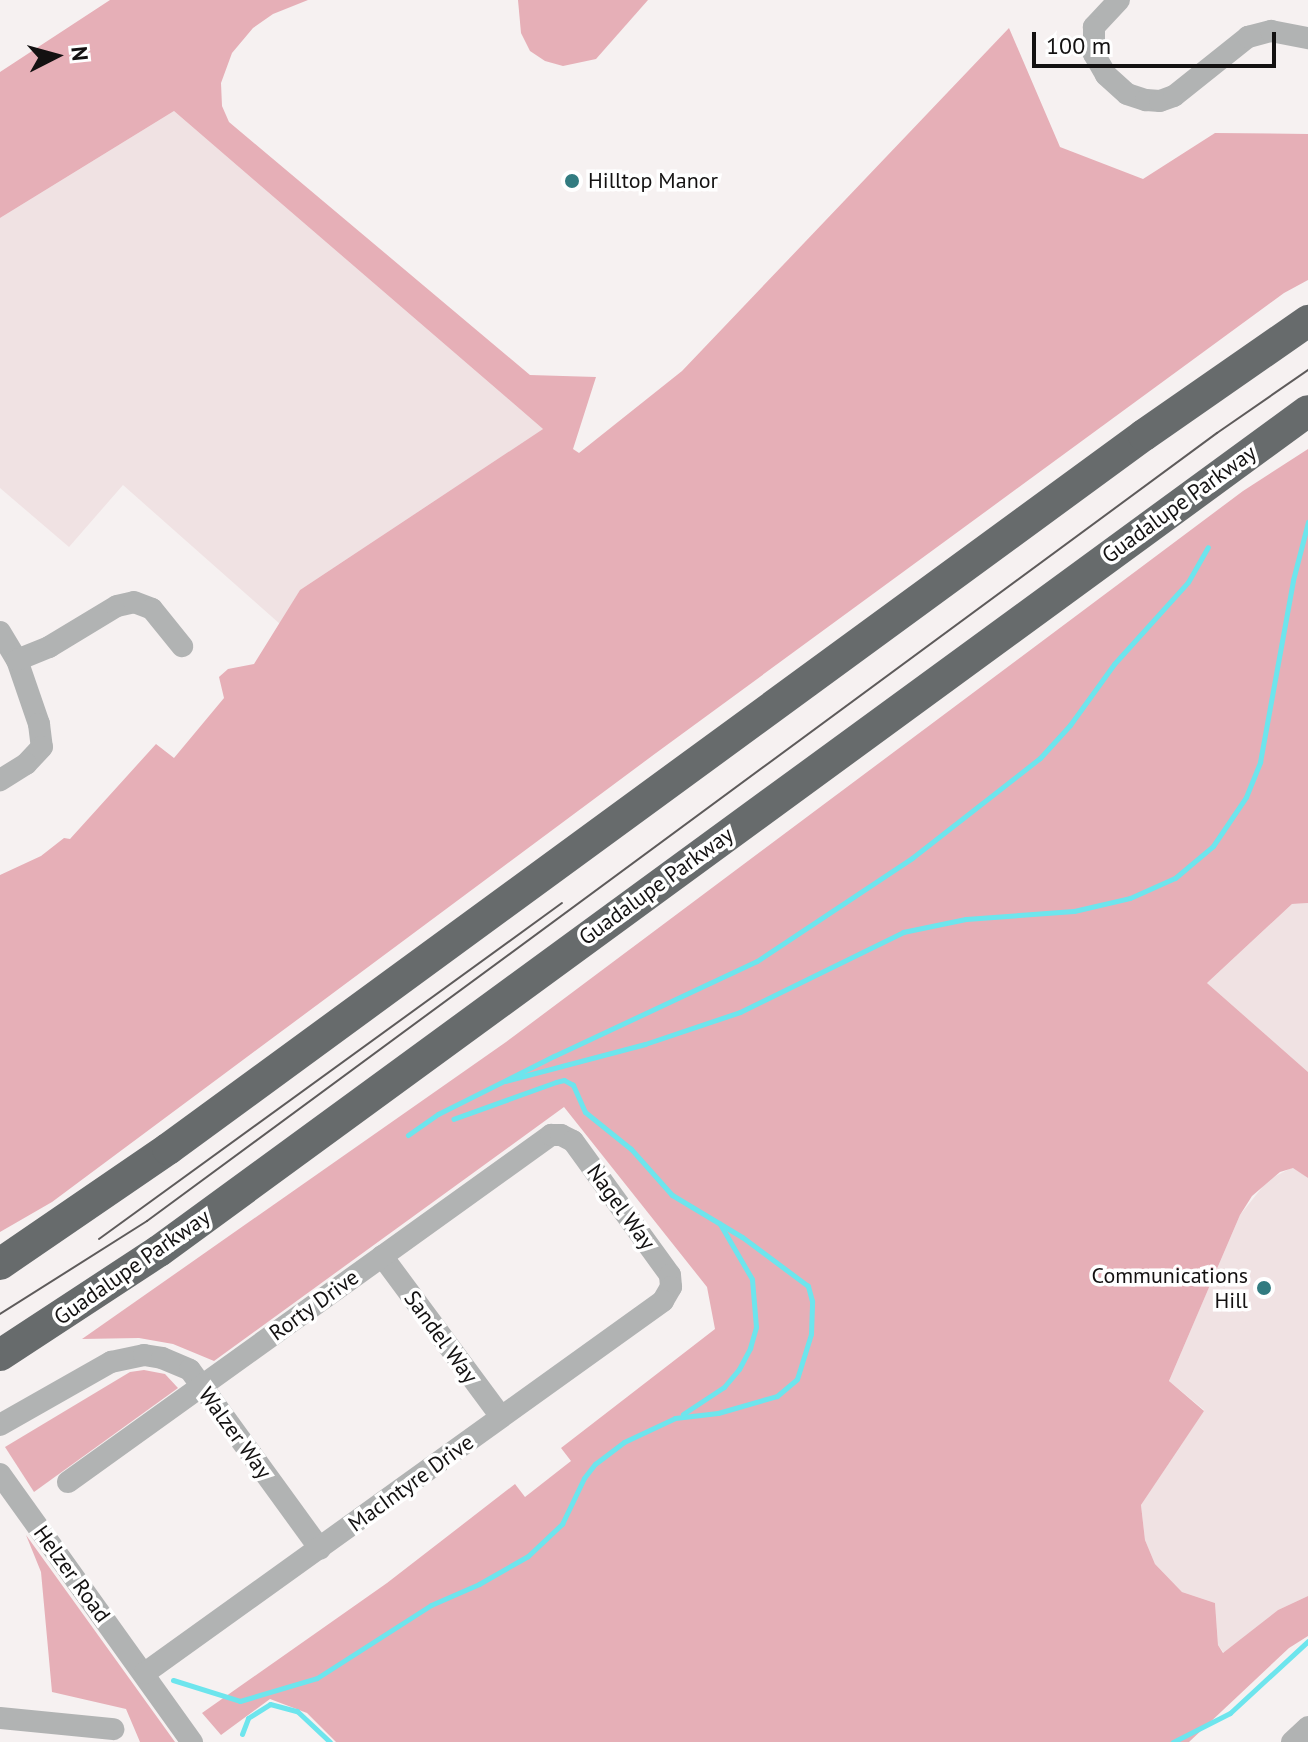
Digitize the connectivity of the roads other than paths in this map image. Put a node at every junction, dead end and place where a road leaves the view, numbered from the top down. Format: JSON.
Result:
{"nodes":[{"id":1,"x":1119,"y":0,"type":"edge"},
{"id":2,"x":1308,"y":38,"type":"edge"},
{"id":3,"x":1308,"y":321,"type":"edge"},
{"id":4,"x":1308,"y":411,"type":"edge"},
{"id":5,"x":0,"y":632,"type":"edge"},
{"id":6,"x":182,"y":646,"type":"dead end"},
{"id":7,"x":17,"y":660,"type":"junction"},
{"id":8,"x":0,"y":780,"type":"edge"},
{"id":9,"x":561,"y":1135,"type":"joint"},
{"id":10,"x":382,"y":1256,"type":"junction"},
{"id":11,"x":0,"y":1264,"type":"edge"},
{"id":12,"x":671,"y":1287,"type":"joint"},
{"id":13,"x":0,"y":1355,"type":"edge"},
{"id":14,"x":203,"y":1387,"type":"junction"},
{"id":15,"x":501,"y":1417,"type":"junction"},
{"id":16,"x":0,"y":1425,"type":"edge"},
{"id":17,"x":0,"y":1474,"type":"edge"},
{"id":18,"x":68,"y":1482,"type":"dead end"},
{"id":19,"x":320,"y":1549,"type":"junction"},
{"id":20,"x":145,"y":1673,"type":"junction"},
{"id":21,"x":0,"y":1718,"type":"edge"},
{"id":22,"x":1308,"y":1727,"type":"edge"},
{"id":23,"x":113,"y":1729,"type":"dead end"},
{"id":24,"x":192,"y":1742,"type":"edge"},
{"id":25,"x":1292,"y":1742,"type":"edge"}],
"edges":[{"from":1,"to":2,"type":"street"},
{"from":3,"to":11,"type":"highway"},
{"from":4,"to":13,"type":"highway","name":"Guadalupe Parkway"},
{"from":5,"to":7,"type":"street"},
{"from":6,"to":7,"type":"street"},
{"from":7,"to":8,"type":"street"},
{"from":9,"to":10,"type":"street","name":"Rorty Drive"},
{"from":9,"to":12,"type":"street","name":"Nagel Way"},
{"from":10,"to":14,"type":"street","name":"Rorty Drive"},
{"from":10,"to":15,"type":"street","name":"Sandel Way"},
{"from":12,"to":15,"type":"street","name":"MacIntyre Drive"},
{"from":14,"to":16,"type":"street","name":"Walzer Way"},
{"from":14,"to":18,"type":"street","name":"Rorty Drive"},
{"from":14,"to":19,"type":"street","name":"Walzer Way"},
{"from":15,"to":19,"type":"street","name":"MacIntyre Drive"},
{"from":17,"to":20,"type":"street","name":"Helzer Road"},
{"from":19,"to":20,"type":"street","name":"MacIntyre Drive"},
{"from":20,"to":24,"type":"street","name":"Helzer Road"},
{"from":21,"to":23,"type":"street"},
{"from":22,"to":25,"type":"street"}]}
